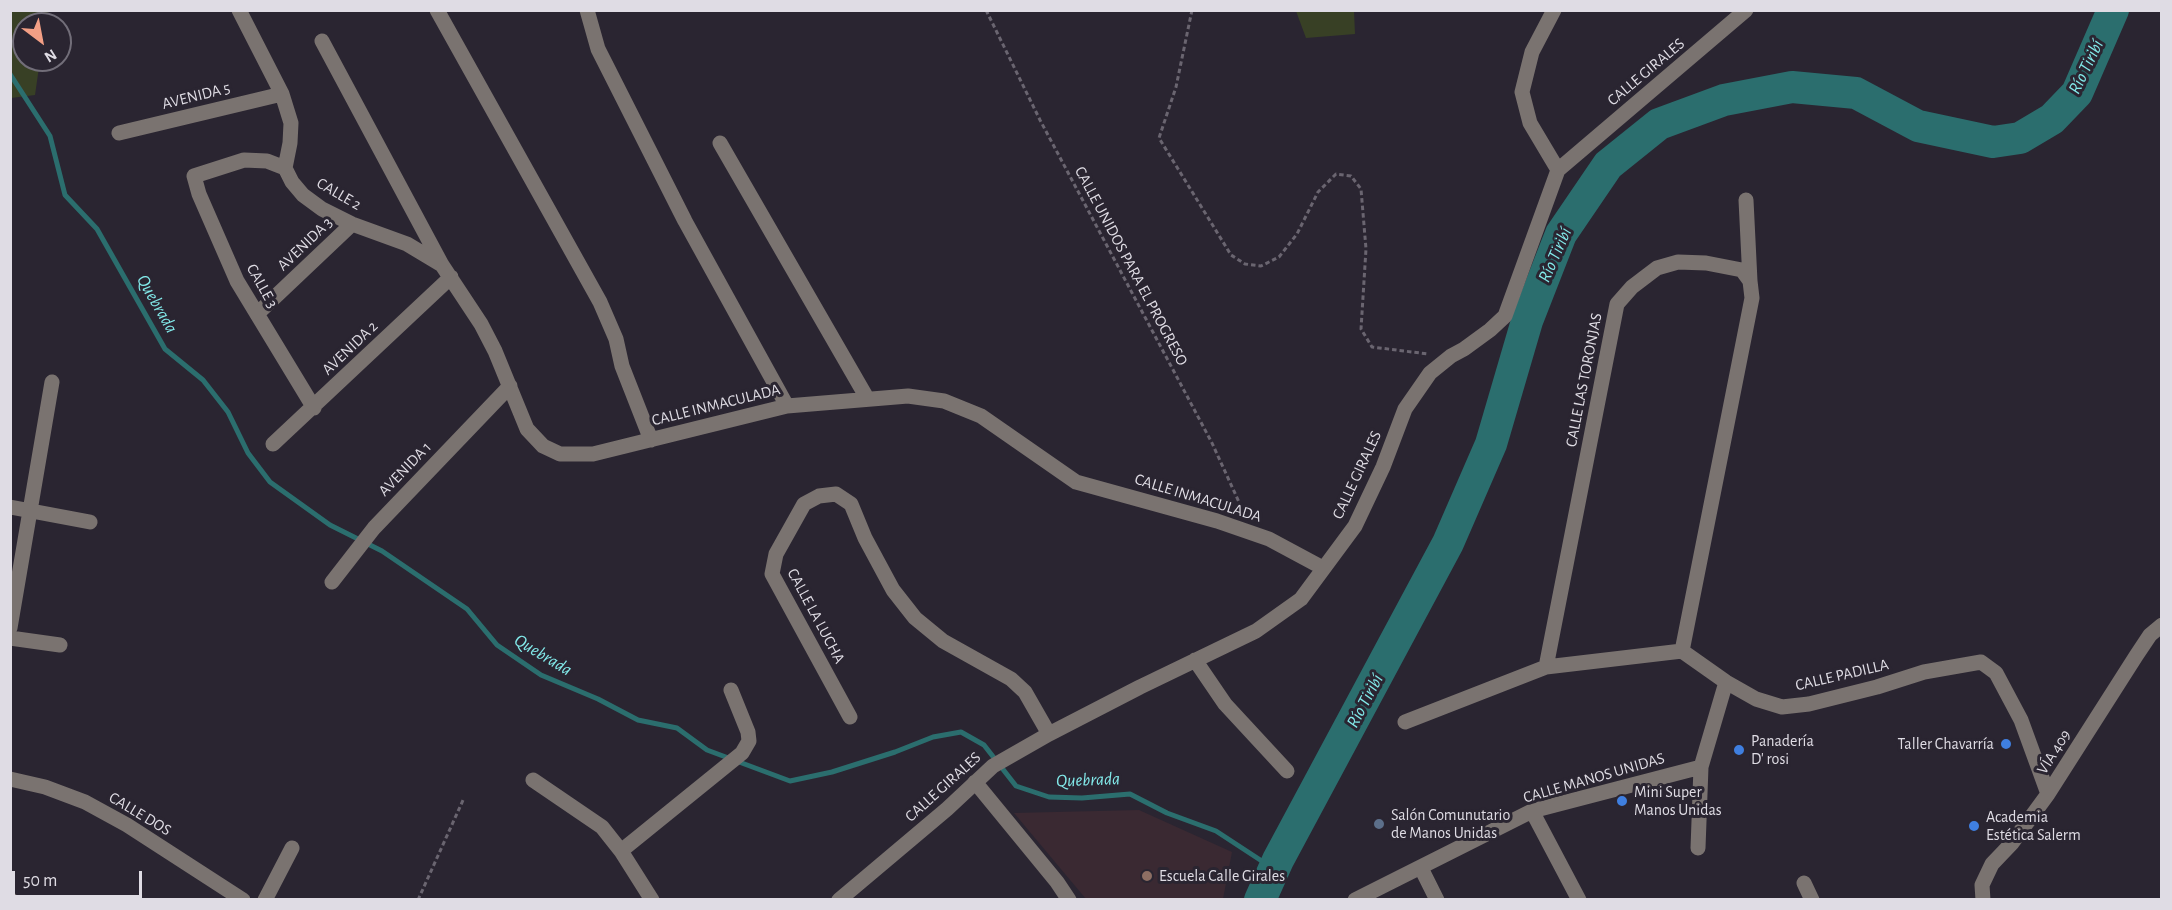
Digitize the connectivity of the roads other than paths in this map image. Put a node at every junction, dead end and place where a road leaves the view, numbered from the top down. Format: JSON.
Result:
{"nodes":[{"id":1,"x":239,"y":10,"type":"edge"},
{"id":2,"x":437,"y":10,"type":"edge"},
{"id":3,"x":587,"y":10,"type":"edge"},
{"id":4,"x":1554,"y":10,"type":"edge"},
{"id":5,"x":1746,"y":10,"type":"edge"},
{"id":6,"x":322,"y":40,"type":"dead end"},
{"id":7,"x":282,"y":94,"type":"junction"},
{"id":8,"x":119,"y":133,"type":"dead end"},
{"id":9,"x":720,"y":143,"type":"dead end"},
{"id":10,"x":285,"y":168,"type":"junction"},
{"id":11,"x":1558,"y":170,"type":"junction"},
{"id":12,"x":1746,"y":200,"type":"dead end"},
{"id":13,"x":352,"y":224,"type":"junction"},
{"id":14,"x":446,"y":271,"type":"junction"},
{"id":15,"x":1750,"y":281,"type":"junction"},
{"id":16,"x":257,"y":314,"type":"junction"},
{"id":17,"x":52,"y":382,"type":"dead end"},
{"id":18,"x":510,"y":386,"type":"junction"},
{"id":19,"x":867,"y":398,"type":"junction"},
{"id":20,"x":787,"y":406,"type":"junction"},
{"id":21,"x":314,"y":408,"type":"junction"},
{"id":22,"x":651,"y":440,"type":"junction"},
{"id":23,"x":273,"y":444,"type":"dead end"},
{"id":24,"x":10,"y":507,"type":"edge"},
{"id":25,"x":31,"y":511,"type":"junction"},
{"id":26,"x":90,"y":522,"type":"dead end"},
{"id":27,"x":1323,"y":568,"type":"junction"},
{"id":28,"x":332,"y":582,"type":"dead end"},
{"id":29,"x":2162,"y":624,"type":"edge"},
{"id":30,"x":10,"y":628,"type":"edge"},
{"id":31,"x":10,"y":638,"type":"edge"},
{"id":32,"x":60,"y":645,"type":"dead end"},
{"id":33,"x":1682,"y":651,"type":"junction"},
{"id":34,"x":1195,"y":660,"type":"junction"},
{"id":35,"x":1546,"y":667,"type":"junction"},
{"id":36,"x":1726,"y":682,"type":"junction"},
{"id":37,"x":731,"y":690,"type":"dead end"},
{"id":38,"x":850,"y":717,"type":"dead end"},
{"id":39,"x":1405,"y":722,"type":"dead end"},
{"id":40,"x":1049,"y":734,"type":"junction"},
{"id":41,"x":1701,"y":767,"type":"junction"},
{"id":42,"x":1287,"y":771,"type":"dead end"},
{"id":43,"x":10,"y":778,"type":"edge"},
{"id":44,"x":533,"y":780,"type":"dead end"},
{"id":45,"x":975,"y":782,"type":"junction"},
{"id":46,"x":2048,"y":794,"type":"junction"},
{"id":47,"x":1532,"y":811,"type":"junction"},
{"id":48,"x":292,"y":848,"type":"dead end"},
{"id":49,"x":1698,"y":848,"type":"dead end"},
{"id":50,"x":621,"y":851,"type":"junction"},
{"id":51,"x":1421,"y":868,"type":"junction"},
{"id":52,"x":1804,"y":883,"type":"dead end"},
{"id":53,"x":243,"y":900,"type":"edge"},
{"id":54,"x":266,"y":900,"type":"edge"},
{"id":55,"x":652,"y":900,"type":"edge"},
{"id":56,"x":839,"y":900,"type":"edge"},
{"id":57,"x":1069,"y":900,"type":"edge"},
{"id":58,"x":1355,"y":900,"type":"edge"},
{"id":59,"x":1437,"y":900,"type":"edge"},
{"id":60,"x":1579,"y":900,"type":"edge"},
{"id":61,"x":1812,"y":900,"type":"edge"},
{"id":62,"x":1983,"y":900,"type":"edge"}],
"edges":[{"from":1,"to":7,"type":"street"},
{"from":2,"to":22,"type":"street"},
{"from":3,"to":20,"type":"street"},
{"from":4,"to":11,"type":"street"},
{"from":5,"to":11,"type":"street","name":"CALLE GIRALES"},
{"from":6,"to":14,"type":"street","name":"CALLE INMACULADA"},
{"from":7,"to":8,"type":"street","name":"AVENIDA 5"},
{"from":7,"to":10,"type":"street"},
{"from":9,"to":19,"type":"street"},
{"from":10,"to":13,"type":"street","name":"CALLE 2"},
{"from":10,"to":16,"type":"street","name":"CALLE 3"},
{"from":11,"to":27,"type":"street","name":"CALLE GIRALES"},
{"from":12,"to":15,"type":"street"},
{"from":13,"to":14,"type":"street","name":"CALLE 2"},
{"from":13,"to":16,"type":"street","name":"AVENIDA 3"},
{"from":14,"to":18,"type":"street","name":"CALLE INMACULADA"},
{"from":14,"to":21,"type":"street","name":"AVENIDA 2"},
{"from":15,"to":33,"type":"street"},
{"from":15,"to":35,"type":"street","name":"CALLE LAS TORONJAS"},
{"from":16,"to":21,"type":"street","name":"CALLE 3"},
{"from":17,"to":25,"type":"street"},
{"from":18,"to":22,"type":"street","name":"CALLE INMACULADA"},
{"from":18,"to":28,"type":"street","name":"AVENIDA 1"},
{"from":19,"to":20,"type":"street","name":"CALLE INMACULADA"},
{"from":19,"to":27,"type":"street","name":"CALLE INMACULADA"},
{"from":20,"to":22,"type":"street","name":"CALLE INMACULADA"},
{"from":21,"to":23,"type":"street","name":"AVENIDA 2"},
{"from":24,"to":25,"type":"street"},
{"from":25,"to":26,"type":"street"},
{"from":25,"to":30,"type":"street"},
{"from":27,"to":34,"type":"street","name":"CALLE GIRALES"},
{"from":29,"to":46,"type":"street","name":"VÍA 409"},
{"from":31,"to":32,"type":"street"},
{"from":33,"to":35,"type":"street"},
{"from":33,"to":36,"type":"street","name":"CALLE PADILLA"},
{"from":34,"to":40,"type":"street","name":"CALLE GIRALES"},
{"from":34,"to":42,"type":"street"},
{"from":35,"to":39,"type":"street"},
{"from":36,"to":41,"type":"street"},
{"from":36,"to":46,"type":"street","name":"CALLE PADILLA"},
{"from":37,"to":50,"type":"street"},
{"from":38,"to":40,"type":"street","name":"CALLE LA LUCHA"},
{"from":40,"to":45,"type":"street","name":"CALLE GIRALES"},
{"from":41,"to":47,"type":"street","name":"CALLE MANOS UNIDAS"},
{"from":41,"to":49,"type":"street"},
{"from":43,"to":53,"type":"street","name":"CALLE DOS"},
{"from":44,"to":50,"type":"street"},
{"from":45,"to":56,"type":"street","name":"CALLE GIRALES"},
{"from":45,"to":57,"type":"street"},
{"from":46,"to":62,"type":"street","name":"VÍA 409"},
{"from":47,"to":51,"type":"street","name":"CALLE MANOS UNIDAS"},
{"from":47,"to":60,"type":"street"},
{"from":48,"to":54,"type":"street"},
{"from":50,"to":55,"type":"street"},
{"from":51,"to":58,"type":"street","name":"CALLE MANOS UNIDAS"},
{"from":51,"to":59,"type":"street"},
{"from":52,"to":61,"type":"street"}]}
